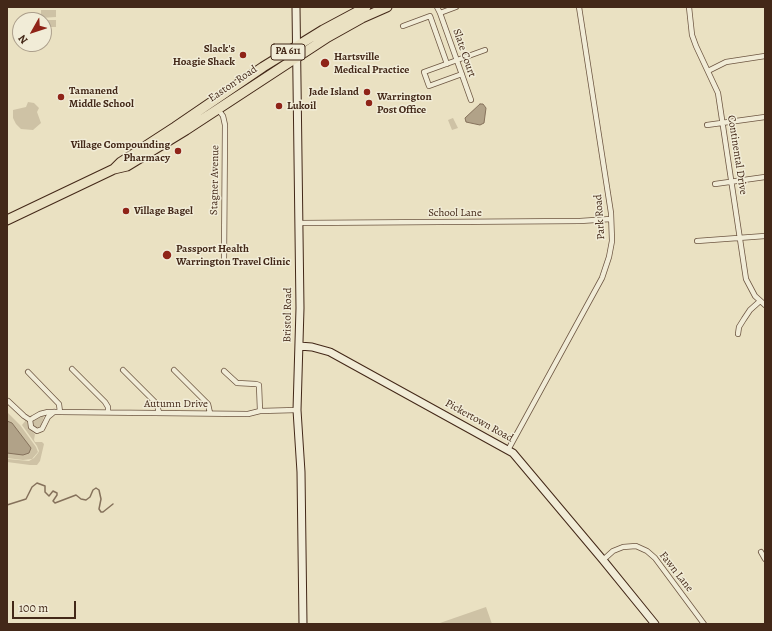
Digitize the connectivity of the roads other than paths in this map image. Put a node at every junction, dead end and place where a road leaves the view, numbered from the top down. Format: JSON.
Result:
{"nodes":[{"id":1,"x":296,"y":7,"type":"edge"},
{"id":2,"x":366,"y":7,"type":"edge"},
{"id":3,"x":387,"y":7,"type":"edge"},
{"id":4,"x":437,"y":7,"type":"edge"},
{"id":5,"x":442,"y":7,"type":"edge"},
{"id":6,"x":456,"y":7,"type":"edge"},
{"id":7,"x":579,"y":7,"type":"edge"},
{"id":8,"x":689,"y":7,"type":"edge"},
{"id":9,"x":440,"y":12,"type":"junction"},
{"id":10,"x":403,"y":26,"type":"dead end"},
{"id":11,"x":446,"y":27,"type":"junction"},
{"id":12,"x":435,"y":31,"type":"junction"},
{"id":13,"x":296,"y":46,"type":"junction"},
{"id":14,"x":485,"y":50,"type":"dead end"},
{"id":15,"x":296,"y":56,"type":"junction"},
{"id":16,"x":765,"y":56,"type":"edge"},
{"id":17,"x":457,"y":60,"type":"junction"},
{"id":18,"x":447,"y":64,"type":"junction"},
{"id":19,"x":708,"y":71,"type":"junction"},
{"id":20,"x":462,"y":74,"type":"junction"},
{"id":21,"x":471,"y":100,"type":"dead end"},
{"id":22,"x":215,"y":105,"type":"junction"},
{"id":23,"x":765,"y":117,"type":"edge"},
{"id":24,"x":723,"y":123,"type":"junction"},
{"id":25,"x":707,"y":125,"type":"dead end"},
{"id":26,"x":765,"y":177,"type":"edge"},
{"id":27,"x":732,"y":182,"type":"junction"},
{"id":28,"x":715,"y":184,"type":"dead end"},
{"id":29,"x":7,"y":220,"type":"edge"},
{"id":30,"x":611,"y":220,"type":"junction"},
{"id":31,"x":299,"y":223,"type":"junction"},
{"id":32,"x":765,"y":236,"type":"edge"},
{"id":33,"x":741,"y":238,"type":"junction"},
{"id":34,"x":697,"y":241,"type":"dead end"},
{"id":35,"x":224,"y":262,"type":"dead end"},
{"id":36,"x":760,"y":301,"type":"junction"},
{"id":37,"x":765,"y":305,"type":"edge"},
{"id":38,"x":738,"y":334,"type":"dead end"},
{"id":39,"x":299,"y":346,"type":"junction"},
{"id":40,"x":72,"y":369,"type":"dead end"},
{"id":41,"x":123,"y":370,"type":"dead end"},
{"id":42,"x":174,"y":370,"type":"dead end"},
{"id":43,"x":224,"y":371,"type":"dead end"},
{"id":44,"x":28,"y":372,"type":"dead end"},
{"id":45,"x":8,"y":400,"type":"dead end"},
{"id":46,"x":297,"y":410,"type":"junction"},
{"id":47,"x":260,"y":411,"type":"junction"},
{"id":48,"x":54,"y":412,"type":"junction"},
{"id":49,"x":60,"y":412,"type":"junction"},
{"id":50,"x":108,"y":412,"type":"junction"},
{"id":51,"x":159,"y":413,"type":"junction"},
{"id":52,"x":210,"y":413,"type":"junction"},
{"id":53,"x":30,"y":420,"type":"junction"},
{"id":54,"x":508,"y":450,"type":"junction"},
{"id":55,"x":761,"y":552,"type":"dead end"},
{"id":56,"x":765,"y":559,"type":"edge"},
{"id":57,"x":603,"y":560,"type":"junction"},
{"id":58,"x":303,"y":624,"type":"edge"},
{"id":59,"x":655,"y":624,"type":"edge"},
{"id":60,"x":704,"y":624,"type":"edge"}],
"edges":[{"from":1,"to":13,"type":"main road","name":"Bristol Road"},
{"from":2,"to":13,"type":"highway","name":"Easton Road","number":"PA 611"},
{"from":3,"to":15,"type":"highway","name":"Easton Road","number":"PA 611"},
{"from":4,"to":9,"type":"street","name":"Slate Court"},
{"from":5,"to":9,"type":"street"},
{"from":6,"to":9,"type":"street"},
{"from":7,"to":30,"type":"street","name":"Park Road"},
{"from":8,"to":19,"type":"street","name":"Continental Drive"},
{"from":9,"to":11,"type":"street","name":"Slate Court"},
{"from":10,"to":12,"type":"street"},
{"from":11,"to":12,"type":"street"},
{"from":11,"to":17,"type":"street","name":"Slate Court"},
{"from":12,"to":18,"type":"street"},
{"from":13,"to":15,"type":"main road","name":"Bristol Road"},
{"from":13,"to":22,"type":"highway","name":"Easton Road","number":"PA 611"},
{"from":14,"to":17,"type":"street"},
{"from":15,"to":22,"type":"highway","name":"Easton Road","number":"PA 611"},
{"from":15,"to":31,"type":"main road","name":"Bristol Road"},
{"from":16,"to":19,"type":"street"},
{"from":17,"to":18,"type":"street"},
{"from":17,"to":20,"type":"street","name":"Slate Court"},
{"from":18,"to":20,"type":"street"},
{"from":19,"to":24,"type":"street","name":"Continental Drive"},
{"from":20,"to":21,"type":"street","name":"Slate Court"},
{"from":22,"to":29,"type":"highway","name":"Easton Road","number":"PA 611"},
{"from":22,"to":35,"type":"street","name":"Stagner Avenue"},
{"from":23,"to":24,"type":"street"},
{"from":24,"to":25,"type":"street"},
{"from":24,"to":27,"type":"street","name":"Continental Drive"},
{"from":26,"to":27,"type":"street"},
{"from":27,"to":28,"type":"street"},
{"from":27,"to":33,"type":"street","name":"Continental Drive"},
{"from":30,"to":31,"type":"street","name":"School Lane"},
{"from":30,"to":54,"type":"street","name":"Park Road"},
{"from":31,"to":39,"type":"main road","name":"Bristol Road"},
{"from":32,"to":33,"type":"street"},
{"from":33,"to":34,"type":"street"},
{"from":33,"to":36,"type":"street","name":"Continental Drive"},
{"from":36,"to":37,"type":"street","name":"Continental Drive"},
{"from":36,"to":38,"type":"street"},
{"from":39,"to":46,"type":"main road","name":"Bristol Road"},
{"from":39,"to":54,"type":"main road","name":"Pickertown Road"},
{"from":40,"to":50,"type":"street"},
{"from":41,"to":51,"type":"street"},
{"from":42,"to":52,"type":"street"},
{"from":43,"to":47,"type":"street"},
{"from":44,"to":49,"type":"street"},
{"from":45,"to":53,"type":"street"},
{"from":46,"to":47,"type":"street","name":"Autumn Drive"},
{"from":46,"to":58,"type":"main road","name":"Bristol Road"},
{"from":47,"to":52,"type":"street","name":"Autumn Drive"},
{"from":48,"to":49,"type":"street","name":"Autumn Drive"},
{"from":48,"to":53,"type":"street","name":"Autumn Drive"},
{"from":48,"to":53,"type":"street"},
{"from":49,"to":50,"type":"street","name":"Autumn Drive"},
{"from":50,"to":51,"type":"street","name":"Autumn Drive"},
{"from":51,"to":52,"type":"street","name":"Autumn Drive"},
{"from":54,"to":57,"type":"main road","name":"Pickertown Road"},
{"from":55,"to":56,"type":"street"},
{"from":57,"to":59,"type":"main road","name":"Pickertown Road"},
{"from":57,"to":60,"type":"street","name":"Fawn Lane"}]}
